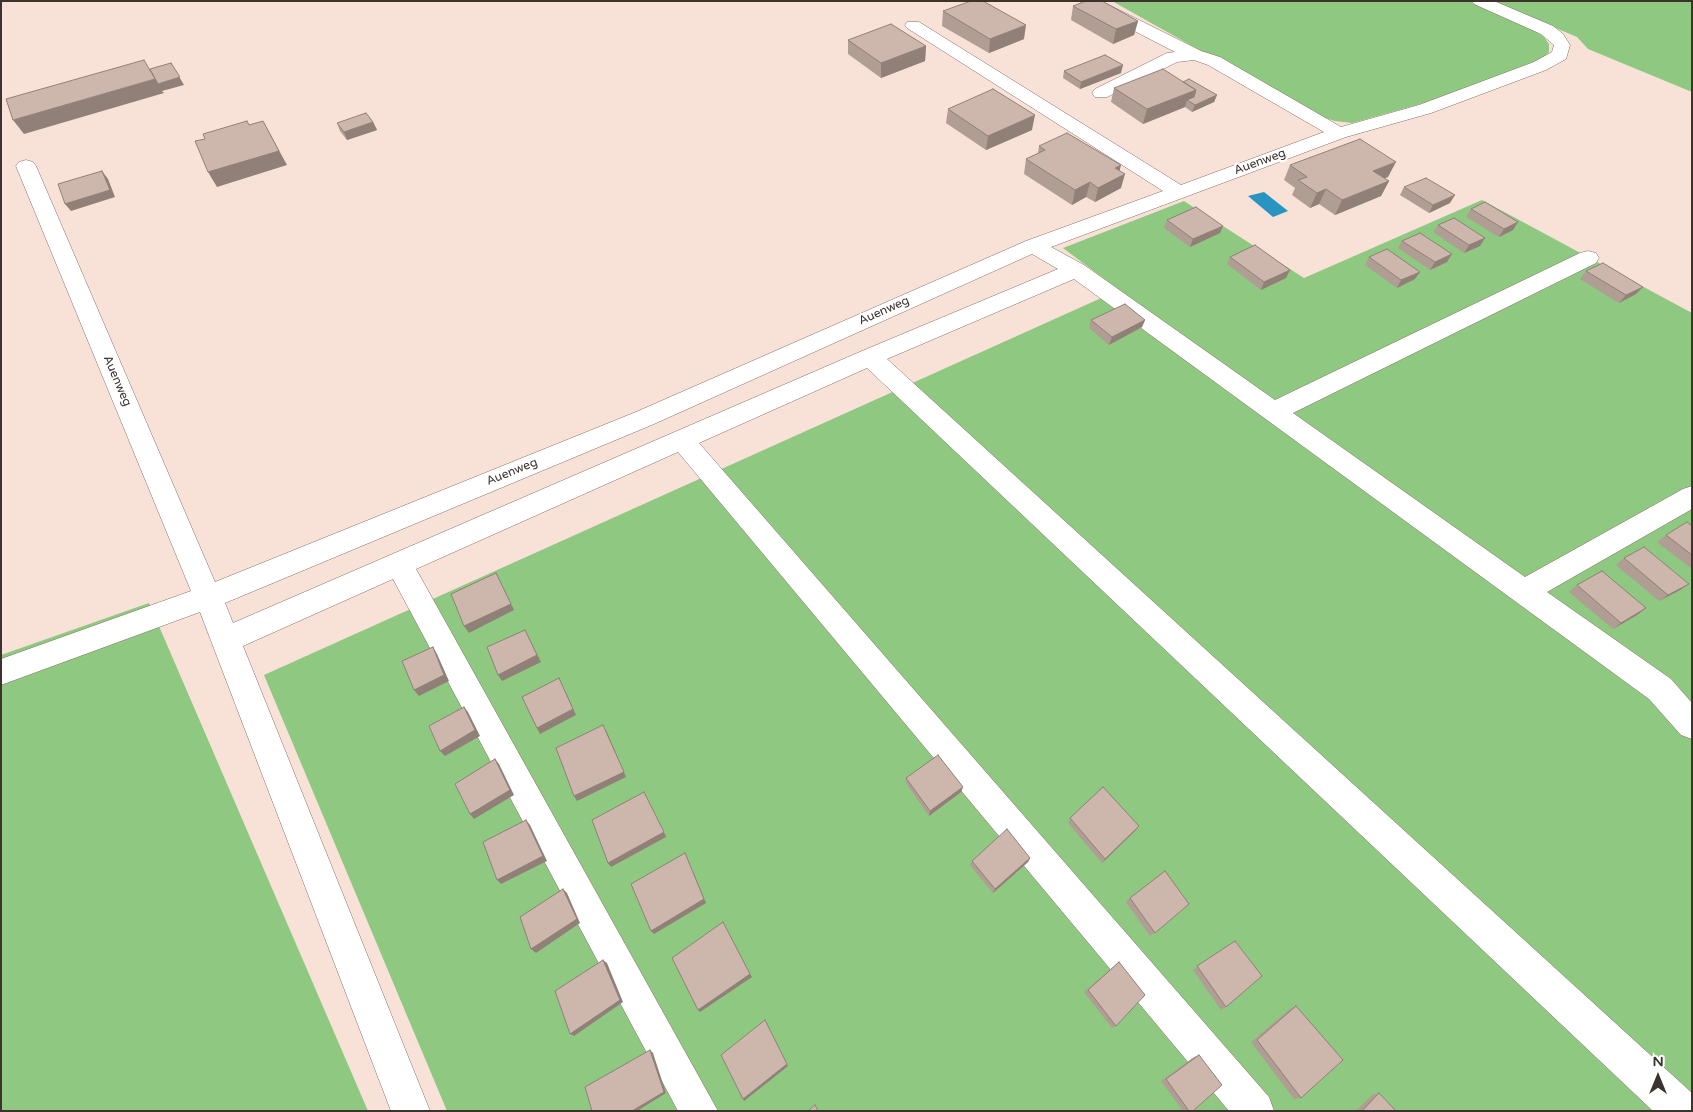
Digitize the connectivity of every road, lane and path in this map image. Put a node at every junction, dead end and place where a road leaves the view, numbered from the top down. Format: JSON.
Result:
{"nodes":[{"id":1,"x":1088,"y":1,"type":"edge"},
{"id":2,"x":1480,"y":1,"type":"edge"},
{"id":3,"x":913,"y":25,"type":"dead end"},
{"id":4,"x":1195,"y":55,"type":"junction"},
{"id":5,"x":1101,"y":93,"type":"dead end"},
{"id":6,"x":1339,"y":133,"type":"junction"},
{"id":7,"x":26,"y":166,"type":"dead end"},
{"id":8,"x":1179,"y":192,"type":"junction"},
{"id":9,"x":1033,"y":246,"type":"junction"},
{"id":10,"x":1588,"y":258,"type":"dead end"},
{"id":11,"x":1076,"y":270,"type":"junction"},
{"id":12,"x":870,"y":357,"type":"junction"},
{"id":13,"x":1275,"y":411,"type":"junction"},
{"id":14,"x":682,"y":440,"type":"junction"},
{"id":15,"x":1692,"y":496,"type":"edge"},
{"id":16,"x":399,"y":564,"type":"junction"},
{"id":17,"x":1523,"y":592,"type":"junction"},
{"id":18,"x":208,"y":597,"type":"junction"},
{"id":19,"x":226,"y":640,"type":"junction"},
{"id":20,"x":1,"y":672,"type":"edge"},
{"id":21,"x":1692,"y":725,"type":"edge"},
{"id":22,"x":410,"y":1111,"type":"edge"},
{"id":23,"x":699,"y":1111,"type":"edge"},
{"id":24,"x":1255,"y":1111,"type":"edge"},
{"id":25,"x":1682,"y":1111,"type":"edge"}],
"edges":[{"from":1,"to":4,"type":"street"},
{"from":2,"to":6,"type":"street","name":"Auenweg"},
{"from":3,"to":8,"type":"street"},
{"from":4,"to":5,"type":"street"},
{"from":4,"to":6,"type":"street"},
{"from":6,"to":8,"type":"street","name":"Auenweg"},
{"from":7,"to":18,"type":"street","name":"Auenweg"},
{"from":8,"to":9,"type":"street","name":"Auenweg"},
{"from":9,"to":11,"type":"street"},
{"from":9,"to":18,"type":"street","name":"Auenweg"},
{"from":10,"to":13,"type":"street"},
{"from":11,"to":12,"type":"street"},
{"from":11,"to":13,"type":"street"},
{"from":12,"to":14,"type":"street"},
{"from":12,"to":25,"type":"street"},
{"from":13,"to":17,"type":"street"},
{"from":14,"to":16,"type":"street"},
{"from":14,"to":24,"type":"street"},
{"from":15,"to":17,"type":"street"},
{"from":16,"to":19,"type":"street"},
{"from":16,"to":23,"type":"street"},
{"from":17,"to":21,"type":"street"},
{"from":18,"to":19,"type":"street"},
{"from":18,"to":20,"type":"street","name":"Auenweg"},
{"from":19,"to":22,"type":"street"}]}
